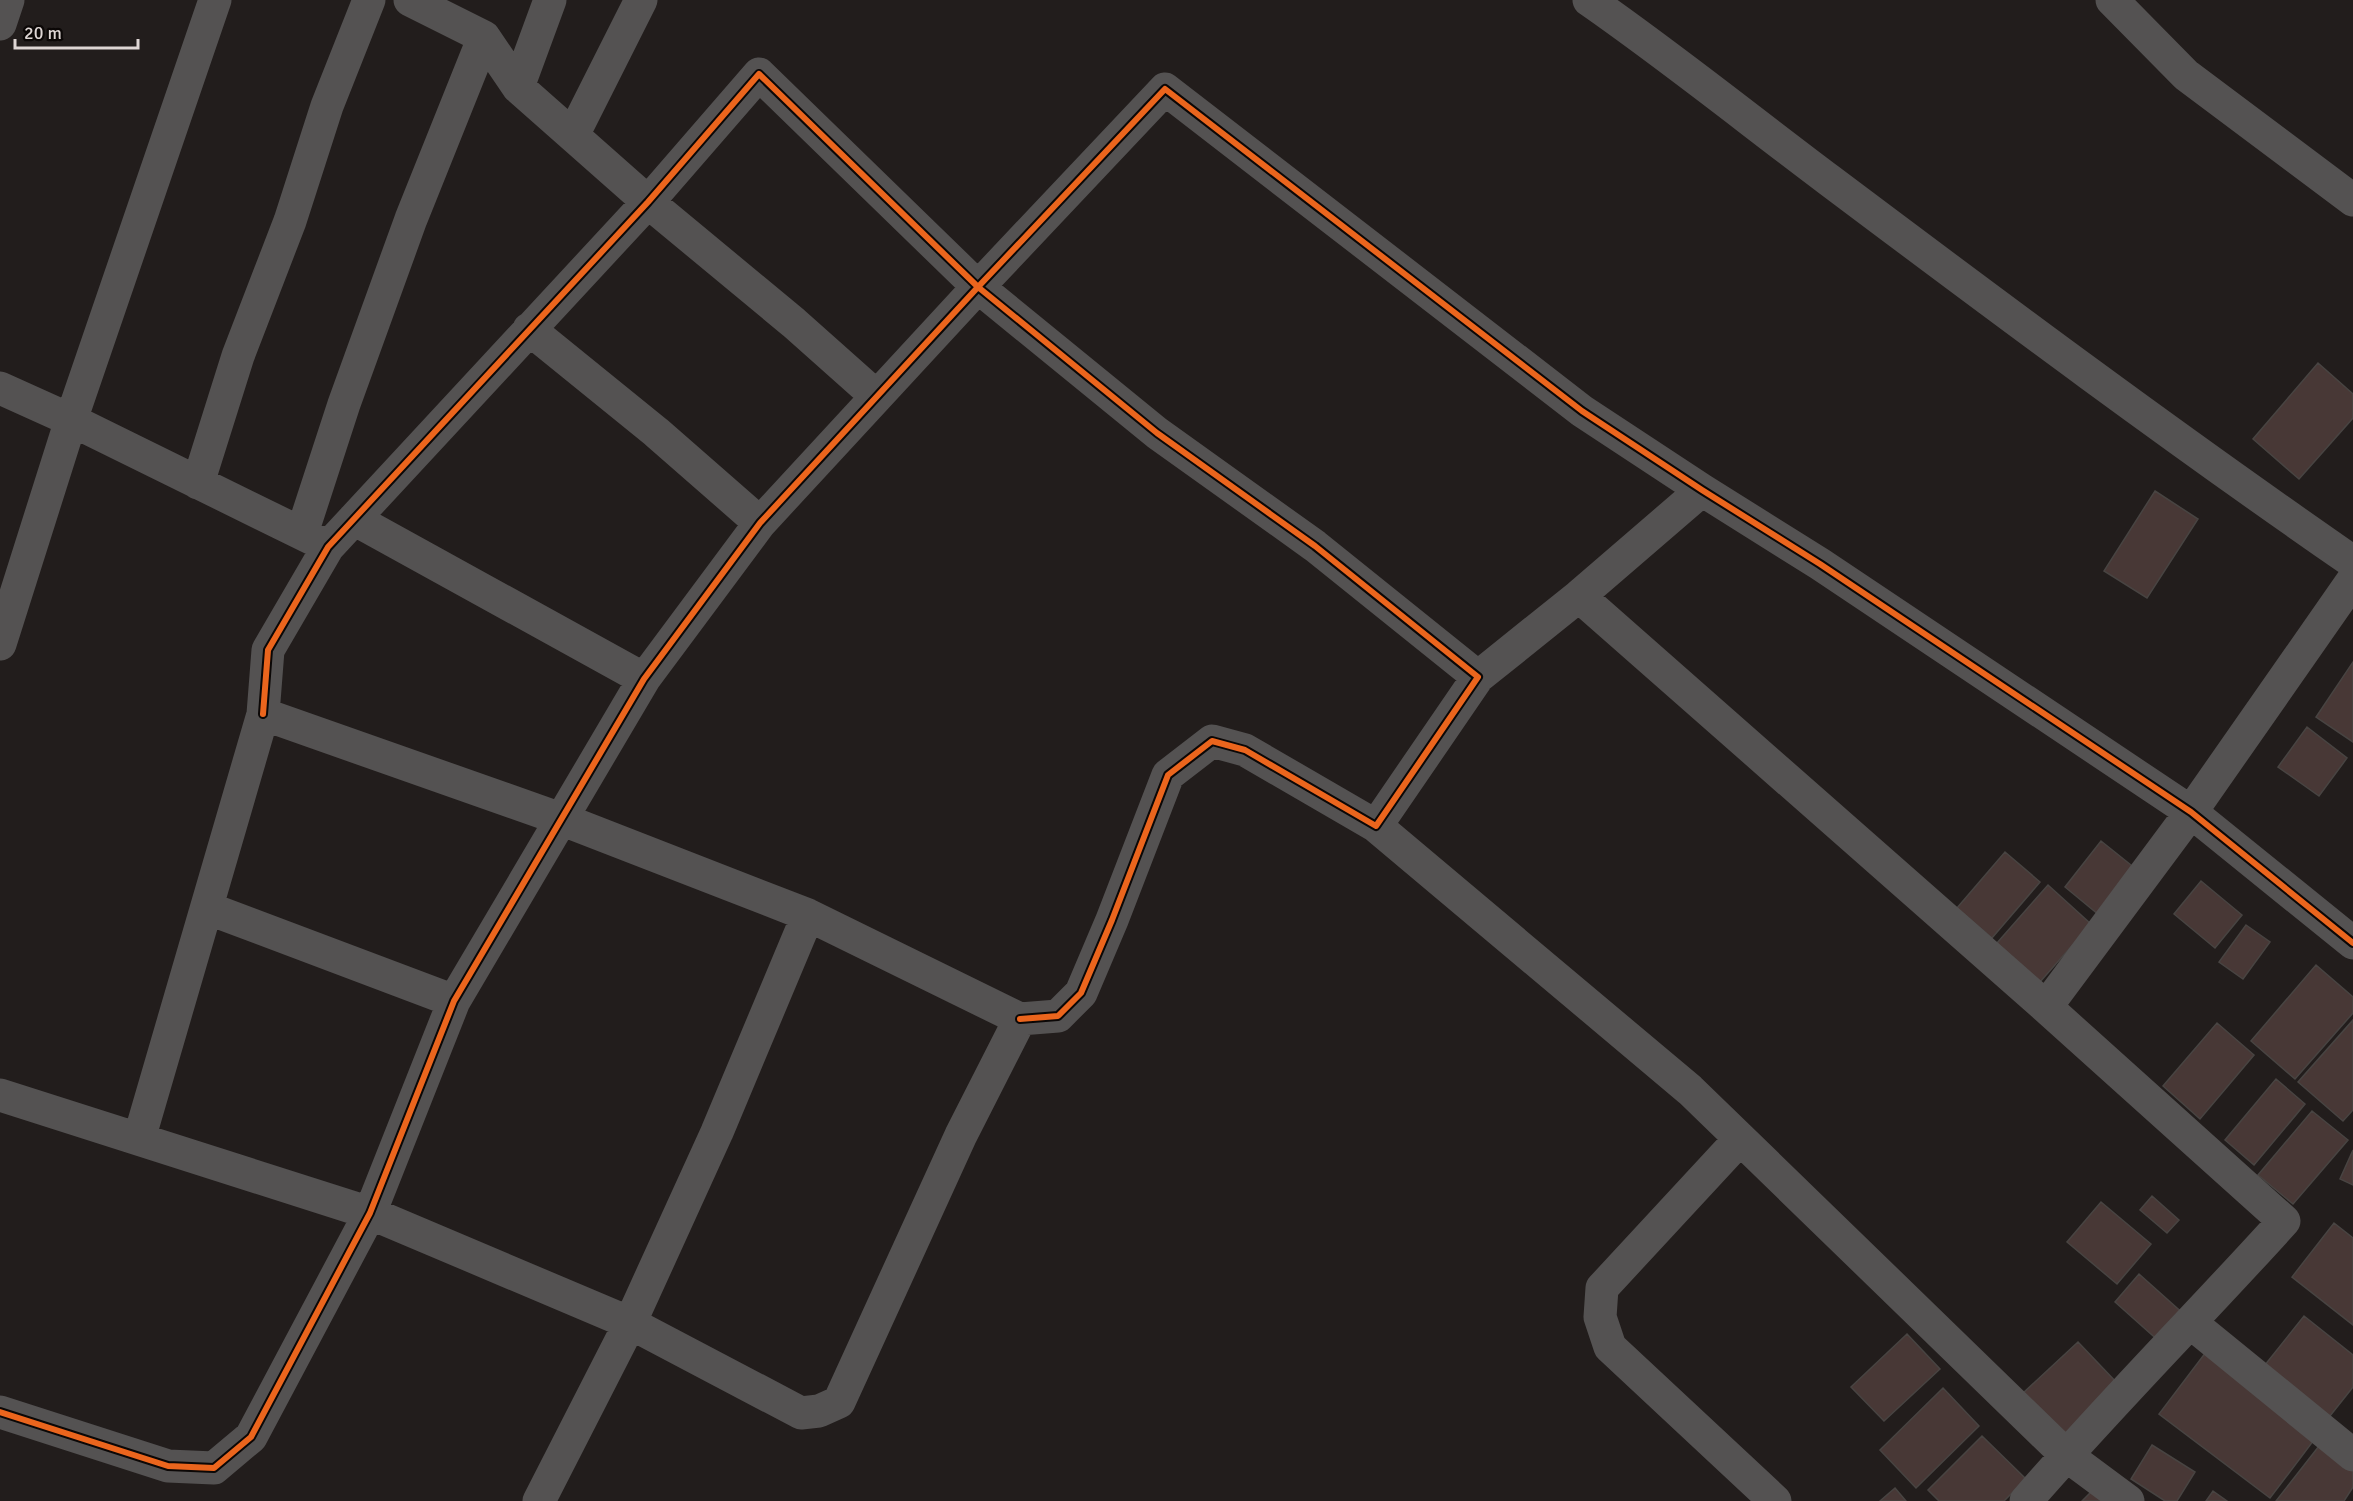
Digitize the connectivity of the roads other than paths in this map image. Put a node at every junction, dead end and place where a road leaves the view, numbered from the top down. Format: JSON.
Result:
{"nodes":[{"id":1,"x":8,"y":0,"type":"edge"},
{"id":2,"x":215,"y":0,"type":"edge"},
{"id":3,"x":369,"y":0,"type":"edge"},
{"id":4,"x":410,"y":0,"type":"edge"},
{"id":5,"x":550,"y":0,"type":"edge"},
{"id":6,"x":641,"y":0,"type":"edge"},
{"id":7,"x":1589,"y":0,"type":"edge"},
{"id":8,"x":2112,"y":0,"type":"edge"},
{"id":9,"x":0,"y":24,"type":"edge"},
{"id":10,"x":484,"y":37,"type":"junction"},
{"id":11,"x":518,"y":87,"type":"junction"},
{"id":12,"x":573,"y":135,"type":"junction"},
{"id":13,"x":2353,"y":200,"type":"edge"},
{"id":14,"x":648,"y":202,"type":"junction"},
{"id":15,"x":978,"y":287,"type":"junction"},
{"id":16,"x":529,"y":329,"type":"junction"},
{"id":17,"x":0,"y":388,"type":"edge"},
{"id":18,"x":876,"y":396,"type":"junction"},
{"id":19,"x":70,"y":420,"type":"junction"},
{"id":20,"x":198,"y":483,"type":"junction"},
{"id":21,"x":1702,"y":490,"type":"junction"},
{"id":22,"x":354,"y":519,"type":"junction"},
{"id":23,"x":760,"y":523,"type":"junction"},
{"id":24,"x":315,"y":540,"type":"junction"},
{"id":25,"x":2353,"y":562,"type":"edge"},
{"id":26,"x":2353,"y":580,"type":"edge"},
{"id":27,"x":1579,"y":596,"type":"junction"},
{"id":28,"x":2,"y":629,"type":"edge"},
{"id":29,"x":1478,"y":677,"type":"junction"},
{"id":30,"x":644,"y":679,"type":"junction"},
{"id":31,"x":263,"y":714,"type":"junction"},
{"id":32,"x":2191,"y":812,"type":"junction"},
{"id":33,"x":561,"y":819,"type":"junction"},
{"id":34,"x":1376,"y":826,"type":"junction"},
{"id":35,"x":207,"y":908,"type":"junction"},
{"id":36,"x":808,"y":915,"type":"junction"},
{"id":37,"x":2353,"y":943,"type":"edge"},
{"id":38,"x":454,"y":1001,"type":"junction"},
{"id":39,"x":2046,"y":1007,"type":"junction"},
{"id":40,"x":1020,"y":1019,"type":"junction"},
{"id":41,"x":0,"y":1095,"type":"edge"},
{"id":42,"x":1740,"y":1138,"type":"junction"},
{"id":43,"x":139,"y":1139,"type":"junction"},
{"id":44,"x":370,"y":1213,"type":"junction"},
{"id":45,"x":630,"y":1323,"type":"junction"},
{"id":46,"x":2191,"y":1323,"type":"junction"},
{"id":47,"x":0,"y":1412,"type":"edge"},
{"id":48,"x":2066,"y":1455,"type":"junction"},
{"id":49,"x":2353,"y":1455,"type":"edge"},
{"id":50,"x":539,"y":1501,"type":"edge"},
{"id":51,"x":1774,"y":1501,"type":"edge"},
{"id":52,"x":2026,"y":1501,"type":"edge"},
{"id":53,"x":2128,"y":1501,"type":"edge"}],
"edges":[{"from":1,"to":9,"type":"street"},
{"from":2,"to":19,"type":"street"},
{"from":3,"to":20,"type":"street"},
{"from":4,"to":10,"type":"street"},
{"from":5,"to":11,"type":"street"},
{"from":6,"to":12,"type":"street"},
{"from":7,"to":25,"type":"street"},
{"from":8,"to":13,"type":"street"},
{"from":10,"to":11,"type":"street"},
{"from":10,"to":24,"type":"street"},
{"from":11,"to":12,"type":"street"},
{"from":12,"to":14,"type":"street"},
{"from":14,"to":15,"type":"street"},
{"from":14,"to":16,"type":"street"},
{"from":14,"to":18,"type":"street"},
{"from":15,"to":18,"type":"street"},
{"from":15,"to":21,"type":"street"},
{"from":15,"to":29,"type":"street"},
{"from":16,"to":22,"type":"street"},
{"from":16,"to":23,"type":"street"},
{"from":17,"to":19,"type":"street"},
{"from":18,"to":23,"type":"street"},
{"from":19,"to":20,"type":"street"},
{"from":19,"to":28,"type":"street"},
{"from":20,"to":24,"type":"street"},
{"from":21,"to":27,"type":"street"},
{"from":21,"to":32,"type":"street"},
{"from":22,"to":24,"type":"street"},
{"from":22,"to":30,"type":"street"},
{"from":23,"to":30,"type":"street"},
{"from":24,"to":31,"type":"street"},
{"from":26,"to":32,"type":"street"},
{"from":27,"to":29,"type":"street"},
{"from":27,"to":39,"type":"street"},
{"from":29,"to":34,"type":"street"},
{"from":30,"to":33,"type":"street"},
{"from":31,"to":33,"type":"street"},
{"from":31,"to":35,"type":"street"},
{"from":32,"to":37,"type":"street"},
{"from":32,"to":39,"type":"street"},
{"from":33,"to":36,"type":"street"},
{"from":33,"to":38,"type":"street"},
{"from":34,"to":40,"type":"street"},
{"from":34,"to":42,"type":"street"},
{"from":35,"to":38,"type":"street"},
{"from":35,"to":43,"type":"street"},
{"from":36,"to":40,"type":"street"},
{"from":36,"to":45,"type":"street"},
{"from":38,"to":44,"type":"street"},
{"from":39,"to":46,"type":"street"},
{"from":40,"to":45,"type":"street"},
{"from":41,"to":43,"type":"street"},
{"from":42,"to":48,"type":"street"},
{"from":42,"to":51,"type":"street"},
{"from":43,"to":44,"type":"street"},
{"from":44,"to":45,"type":"street"},
{"from":44,"to":47,"type":"street"},
{"from":45,"to":50,"type":"street"},
{"from":46,"to":48,"type":"street"},
{"from":46,"to":49,"type":"street"},
{"from":48,"to":52,"type":"street"},
{"from":48,"to":53,"type":"street"}]}
